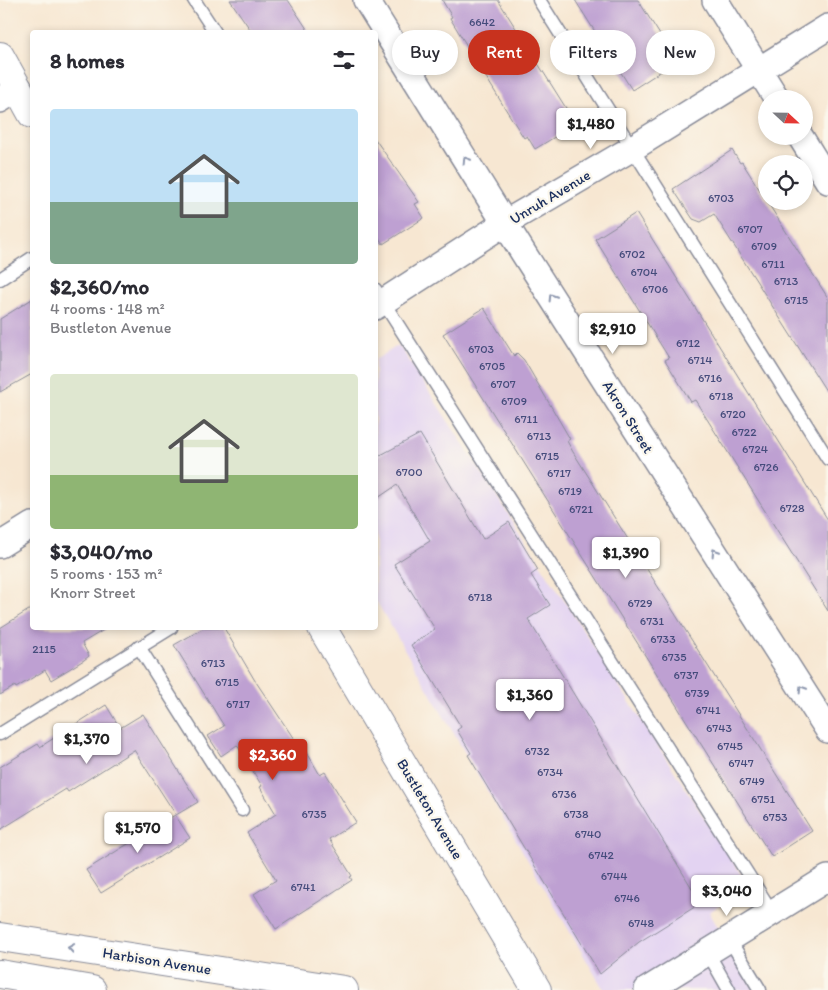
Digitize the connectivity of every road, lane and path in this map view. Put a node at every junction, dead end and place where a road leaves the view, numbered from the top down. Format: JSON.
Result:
{"nodes":[{"id":1,"x":194,"y":0,"type":"edge"},
{"id":2,"x":366,"y":0,"type":"edge"},
{"id":3,"x":539,"y":0,"type":"edge"},
{"id":4,"x":715,"y":0,"type":"edge"},
{"id":5,"x":828,"y":27,"type":"edge"},
{"id":6,"x":214,"y":30,"type":"edge"},
{"id":7,"x":0,"y":56,"type":"edge"},
{"id":8,"x":758,"y":69,"type":"junction"},
{"id":9,"x":771,"y":90,"type":"edge"},
{"id":10,"x":9,"y":94,"type":"edge"},
{"id":11,"x":30,"y":112,"type":"edge"},
{"id":12,"x":806,"y":145,"type":"edge"},
{"id":13,"x":631,"y":149,"type":"junction"},
{"id":14,"x":828,"y":181,"type":"edge"},
{"id":15,"x":505,"y":224,"type":"junction"},
{"id":16,"x":30,"y":259,"type":"edge"},
{"id":17,"x":0,"y":279,"type":"edge"},
{"id":18,"x":378,"y":299,"type":"edge"},
{"id":19,"x":828,"y":459,"type":"edge"},
{"id":20,"x":30,"y":526,"type":"edge"},
{"id":21,"x":0,"y":545,"type":"edge"},
{"id":22,"x":168,"y":630,"type":"edge"},
{"id":23,"x":323,"y":630,"type":"edge"},
{"id":24,"x":139,"y":647,"type":"junction"},
{"id":25,"x":828,"y":730,"type":"edge"},
{"id":26,"x":0,"y":734,"type":"edge"},
{"id":27,"x":242,"y":810,"type":"dead end"},
{"id":28,"x":828,"y":878,"type":"edge"},
{"id":29,"x":772,"y":912,"type":"junction"},
{"id":30,"x":0,"y":936,"type":"edge"},
{"id":31,"x":729,"y":939,"type":"junction"},
{"id":32,"x":708,"y":953,"type":"junction"},
{"id":33,"x":0,"y":974,"type":"edge"},
{"id":34,"x":92,"y":990,"type":"edge"},
{"id":35,"x":344,"y":990,"type":"edge"},
{"id":36,"x":537,"y":990,"type":"edge"},
{"id":37,"x":647,"y":990,"type":"edge"},
{"id":38,"x":729,"y":990,"type":"edge"},
{"id":39,"x":760,"y":990,"type":"edge"}],
"edges":[{"from":1,"to":6,"type":"lane"},
{"from":15,"to":2,"type":"street","name":"Akron Street","one_way":true},
{"from":3,"to":13,"type":"lane"},
{"from":4,"to":8,"type":"street"},
{"from":5,"to":8,"type":"street","name":"Unruh Avenue"},
{"from":7,"to":10,"type":"main road"},
{"from":8,"to":9,"type":"street"},
{"from":8,"to":13,"type":"street","name":"Unruh Avenue"},
{"from":10,"to":11,"type":"main road"},
{"from":12,"to":14,"type":"street"},
{"from":13,"to":15,"type":"street","name":"Unruh Avenue"},
{"from":13,"to":19,"type":"lane"},
{"from":15,"to":18,"type":"street","name":"Unruh Avenue"},
{"from":25,"to":15,"type":"street","name":"Akron Street","one_way":true},
{"from":16,"to":17,"type":"lane"},
{"from":18,"to":29,"type":"lane"},
{"from":20,"to":21,"type":"street"},
{"from":22,"to":24,"type":"lane"},
{"from":23,"to":36,"type":"main road","name":"Bustleton Avenue"},
{"from":24,"to":26,"type":"lane"},
{"from":24,"to":27,"type":"lane"},
{"from":28,"to":29,"type":"street"},
{"from":29,"to":31,"type":"street"},
{"from":35,"to":30,"type":"main road","name":"Harbison Avenue","one_way":true},
{"from":31,"to":32,"type":"street"},
{"from":31,"to":39,"type":"lane"},
{"from":32,"to":37,"type":"street"},
{"from":32,"to":38,"type":"lane"},
{"from":33,"to":34,"type":"main road"}]}
